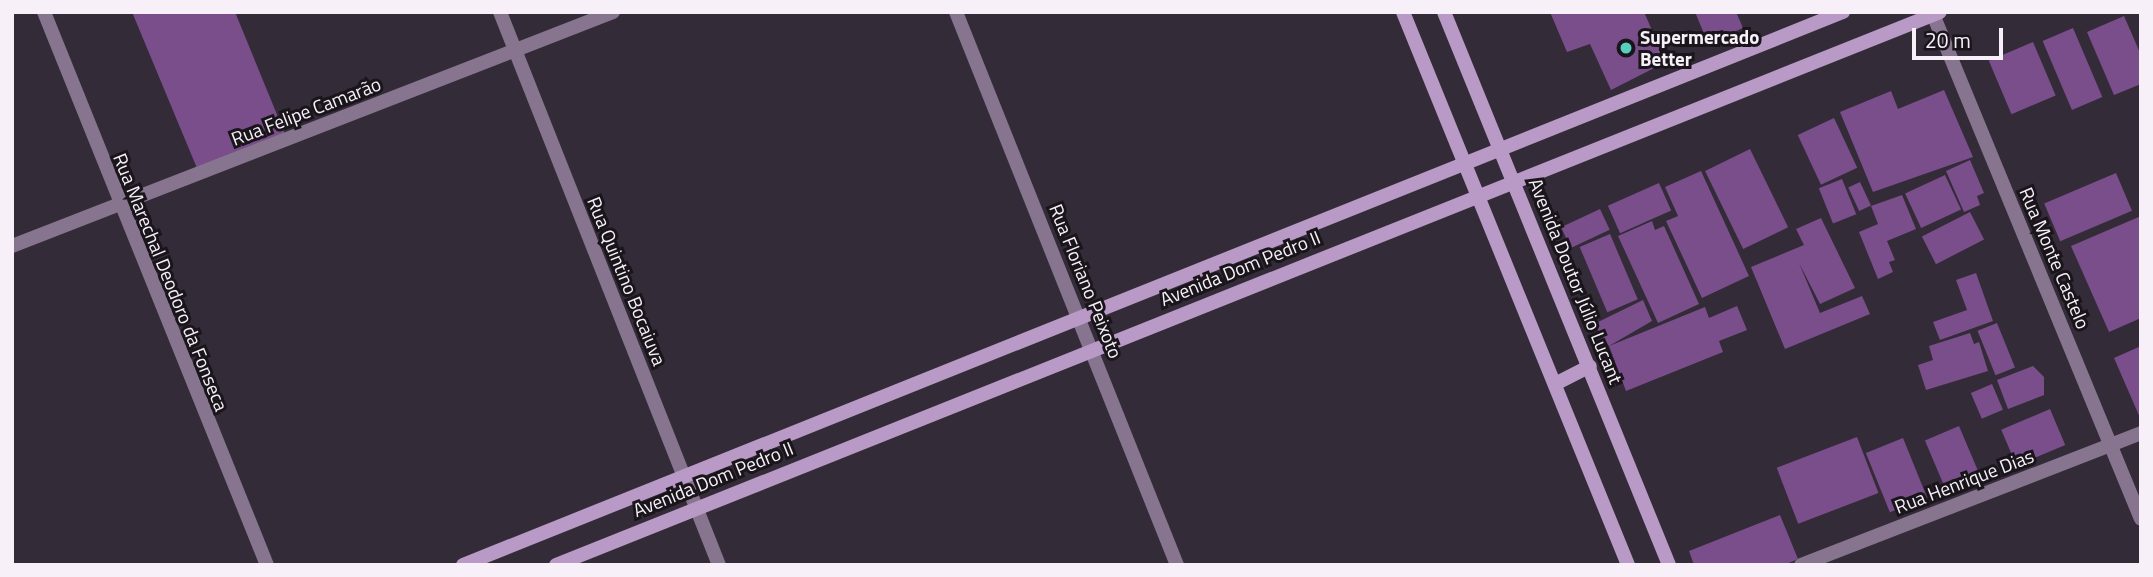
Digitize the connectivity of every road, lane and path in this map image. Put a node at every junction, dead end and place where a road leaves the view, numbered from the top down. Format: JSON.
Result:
{"nodes":[{"id":1,"x":44,"y":12,"type":"edge"},
{"id":2,"x":500,"y":12,"type":"edge"},
{"id":3,"x":613,"y":12,"type":"edge"},
{"id":4,"x":956,"y":12,"type":"edge"},
{"id":5,"x":1404,"y":12,"type":"edge"},
{"id":6,"x":1444,"y":12,"type":"edge"},
{"id":7,"x":1843,"y":12,"type":"edge"},
{"id":8,"x":1935,"y":13,"type":"edge"},
{"id":9,"x":516,"y":52,"type":"junction"},
{"id":10,"x":1500,"y":146,"type":"junction"},
{"id":11,"x":1464,"y":163,"type":"junction"},
{"id":12,"x":1515,"y":180,"type":"junction"},
{"id":13,"x":1479,"y":195,"type":"junction"},
{"id":14,"x":117,"y":204,"type":"junction"},
{"id":15,"x":12,"y":246,"type":"edge"},
{"id":16,"x":1082,"y":318,"type":"junction"},
{"id":17,"x":1091,"y":348,"type":"junction"},
{"id":18,"x":1590,"y":366,"type":"junction"},
{"id":19,"x":1555,"y":384,"type":"junction"},
{"id":20,"x":2141,"y":433,"type":"edge"},
{"id":21,"x":2112,"y":445,"type":"junction"},
{"id":22,"x":683,"y":474,"type":"junction"},
{"id":23,"x":696,"y":506,"type":"junction"},
{"id":24,"x":2141,"y":519,"type":"edge"},
{"id":25,"x":267,"y":565,"type":"edge"},
{"id":26,"x":463,"y":565,"type":"edge"},
{"id":27,"x":556,"y":565,"type":"edge"},
{"id":28,"x":719,"y":565,"type":"edge"},
{"id":29,"x":1177,"y":565,"type":"edge"},
{"id":30,"x":1628,"y":565,"type":"edge"},
{"id":31,"x":1669,"y":565,"type":"edge"},
{"id":32,"x":1801,"y":565,"type":"edge"}],
"edges":[{"from":1,"to":14,"type":"street","name":"Rua Marechal Deodoro da Fonseca"},
{"from":2,"to":9,"type":"street","name":"Rua Quintino Bocaiuva"},
{"from":3,"to":9,"type":"street","name":"Rua Felipe Camarão"},
{"from":4,"to":16,"type":"street","name":"Rua Floriano Peixoto"},
{"from":5,"to":11,"type":"street"},
{"from":6,"to":10,"type":"street","name":"Avenida Doutor Júlio Lucant"},
{"from":7,"to":10,"type":"street","name":"Avenida Dom Pedro II"},
{"from":8,"to":12,"type":"street","name":"Avenida Dom Pedro II"},
{"from":8,"to":21,"type":"street","name":"Rua Monte Castelo"},
{"from":9,"to":14,"type":"street","name":"Rua Felipe Camarão"},
{"from":9,"to":22,"type":"street","name":"Rua Quintino Bocaiuva"},
{"from":10,"to":11,"type":"street","name":"Avenida Dom Pedro II"},
{"from":10,"to":12,"type":"street","name":"Avenida Doutor Júlio Lucant"},
{"from":11,"to":13,"type":"street"},
{"from":11,"to":16,"type":"street","name":"Avenida Dom Pedro II"},
{"from":12,"to":13,"type":"street","name":"Avenida Dom Pedro II"},
{"from":12,"to":18,"type":"street","name":"Avenida Doutor Júlio Lucant"},
{"from":13,"to":17,"type":"street","name":"Avenida Dom Pedro II"},
{"from":13,"to":19,"type":"street"},
{"from":14,"to":15,"type":"street","name":"Rua Felipe Camarão"},
{"from":14,"to":25,"type":"street","name":"Rua Marechal Deodoro da Fonseca"},
{"from":16,"to":17,"type":"street","name":"Rua Floriano Peixoto"},
{"from":16,"to":22,"type":"street","name":"Avenida Dom Pedro II"},
{"from":17,"to":23,"type":"street","name":"Avenida Dom Pedro II"},
{"from":17,"to":29,"type":"street","name":"Rua Floriano Peixoto"},
{"from":18,"to":19,"type":"street"},
{"from":18,"to":31,"type":"street","name":"Avenida Doutor Júlio Lucant"},
{"from":19,"to":30,"type":"street"},
{"from":20,"to":21,"type":"street","name":"Rua Henrique Dias"},
{"from":21,"to":24,"type":"street","name":"Rua Monte Castelo"},
{"from":21,"to":32,"type":"street","name":"Rua Henrique Dias"},
{"from":22,"to":23,"type":"street","name":"Rua Quintino Bocaiuva"},
{"from":22,"to":26,"type":"street","name":"Avenida Dom Pedro II"},
{"from":23,"to":27,"type":"street","name":"Avenida Dom Pedro II"},
{"from":23,"to":28,"type":"street","name":"Rua Quintino Bocaiuva"}]}
